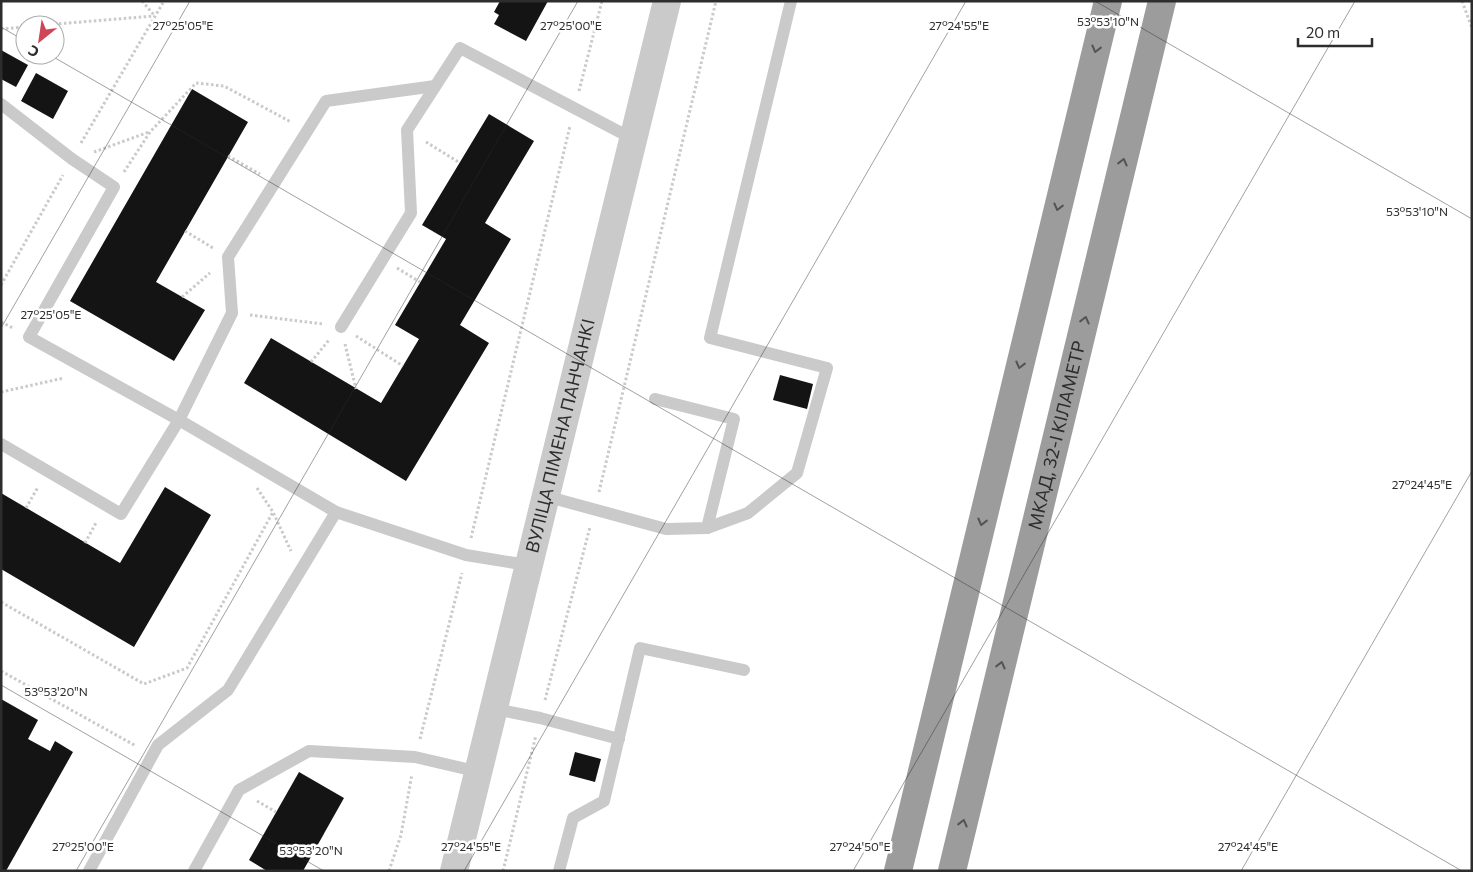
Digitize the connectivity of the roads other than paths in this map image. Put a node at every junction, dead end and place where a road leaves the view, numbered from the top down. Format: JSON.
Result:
{"nodes":[{"id":1,"x":667,"y":1,"type":"edge"},
{"id":2,"x":791,"y":1,"type":"edge"},
{"id":3,"x":1108,"y":1,"type":"edge"},
{"id":4,"x":1162,"y":1,"type":"edge"},
{"id":5,"x":435,"y":86,"type":"junction"},
{"id":6,"x":1,"y":104,"type":"edge"},
{"id":7,"x":634,"y":140,"type":"junction"},
{"id":8,"x":341,"y":327,"type":"road end"},
{"id":9,"x":655,"y":399,"type":"dead end"},
{"id":10,"x":179,"y":420,"type":"junction"},
{"id":11,"x":1,"y":444,"type":"edge"},
{"id":12,"x":545,"y":496,"type":"junction"},
{"id":13,"x":336,"y":512,"type":"junction"},
{"id":14,"x":707,"y":528,"type":"junction"},
{"id":15,"x":528,"y":565,"type":"junction"},
{"id":16,"x":744,"y":670,"type":"dead end"},
{"id":17,"x":495,"y":709,"type":"junction"},
{"id":18,"x":619,"y":739,"type":"junction"},
{"id":19,"x":479,"y":772,"type":"junction"},
{"id":20,"x":90,"y":871,"type":"edge"},
{"id":21,"x":194,"y":871,"type":"edge"},
{"id":22,"x":454,"y":871,"type":"edge"},
{"id":23,"x":559,"y":871,"type":"edge"},
{"id":24,"x":898,"y":871,"type":"edge"},
{"id":25,"x":952,"y":871,"type":"edge"}],
"edges":[{"from":1,"to":7,"type":"street","name":"ВУЛІЦА ПІМЕНА ПАНЧАНКІ"},
{"from":2,"to":14,"type":"lane"},
{"from":3,"to":24,"type":"highway","one_way":true},
{"from":25,"to":4,"type":"highway","name":"МКАД, 32-І КІЛАМЕТР","one_way":true},
{"from":5,"to":7,"type":"lane"},
{"from":5,"to":8,"type":"lane"},
{"from":5,"to":10,"type":"lane"},
{"from":6,"to":10,"type":"lane"},
{"from":7,"to":12,"type":"street","name":"ВУЛІЦА ПІМЕНА ПАНЧАНКІ"},
{"from":9,"to":14,"type":"lane"},
{"from":10,"to":11,"type":"lane"},
{"from":10,"to":13,"type":"lane"},
{"from":12,"to":14,"type":"lane"},
{"from":12,"to":15,"type":"street","name":"ВУЛІЦА ПІМЕНА ПАНЧАНКІ"},
{"from":13,"to":15,"type":"lane"},
{"from":13,"to":20,"type":"lane"},
{"from":15,"to":17,"type":"street","name":"ВУЛІЦА ПІМЕНА ПАНЧАНКІ"},
{"from":16,"to":18,"type":"lane"},
{"from":17,"to":18,"type":"lane"},
{"from":17,"to":19,"type":"street","name":"ВУЛІЦА ПІМЕНА ПАНЧАНКІ"},
{"from":18,"to":23,"type":"lane"},
{"from":19,"to":21,"type":"lane"},
{"from":19,"to":22,"type":"street","name":"ВУЛІЦА ПІМЕНА ПАНЧАНКІ"}]}
